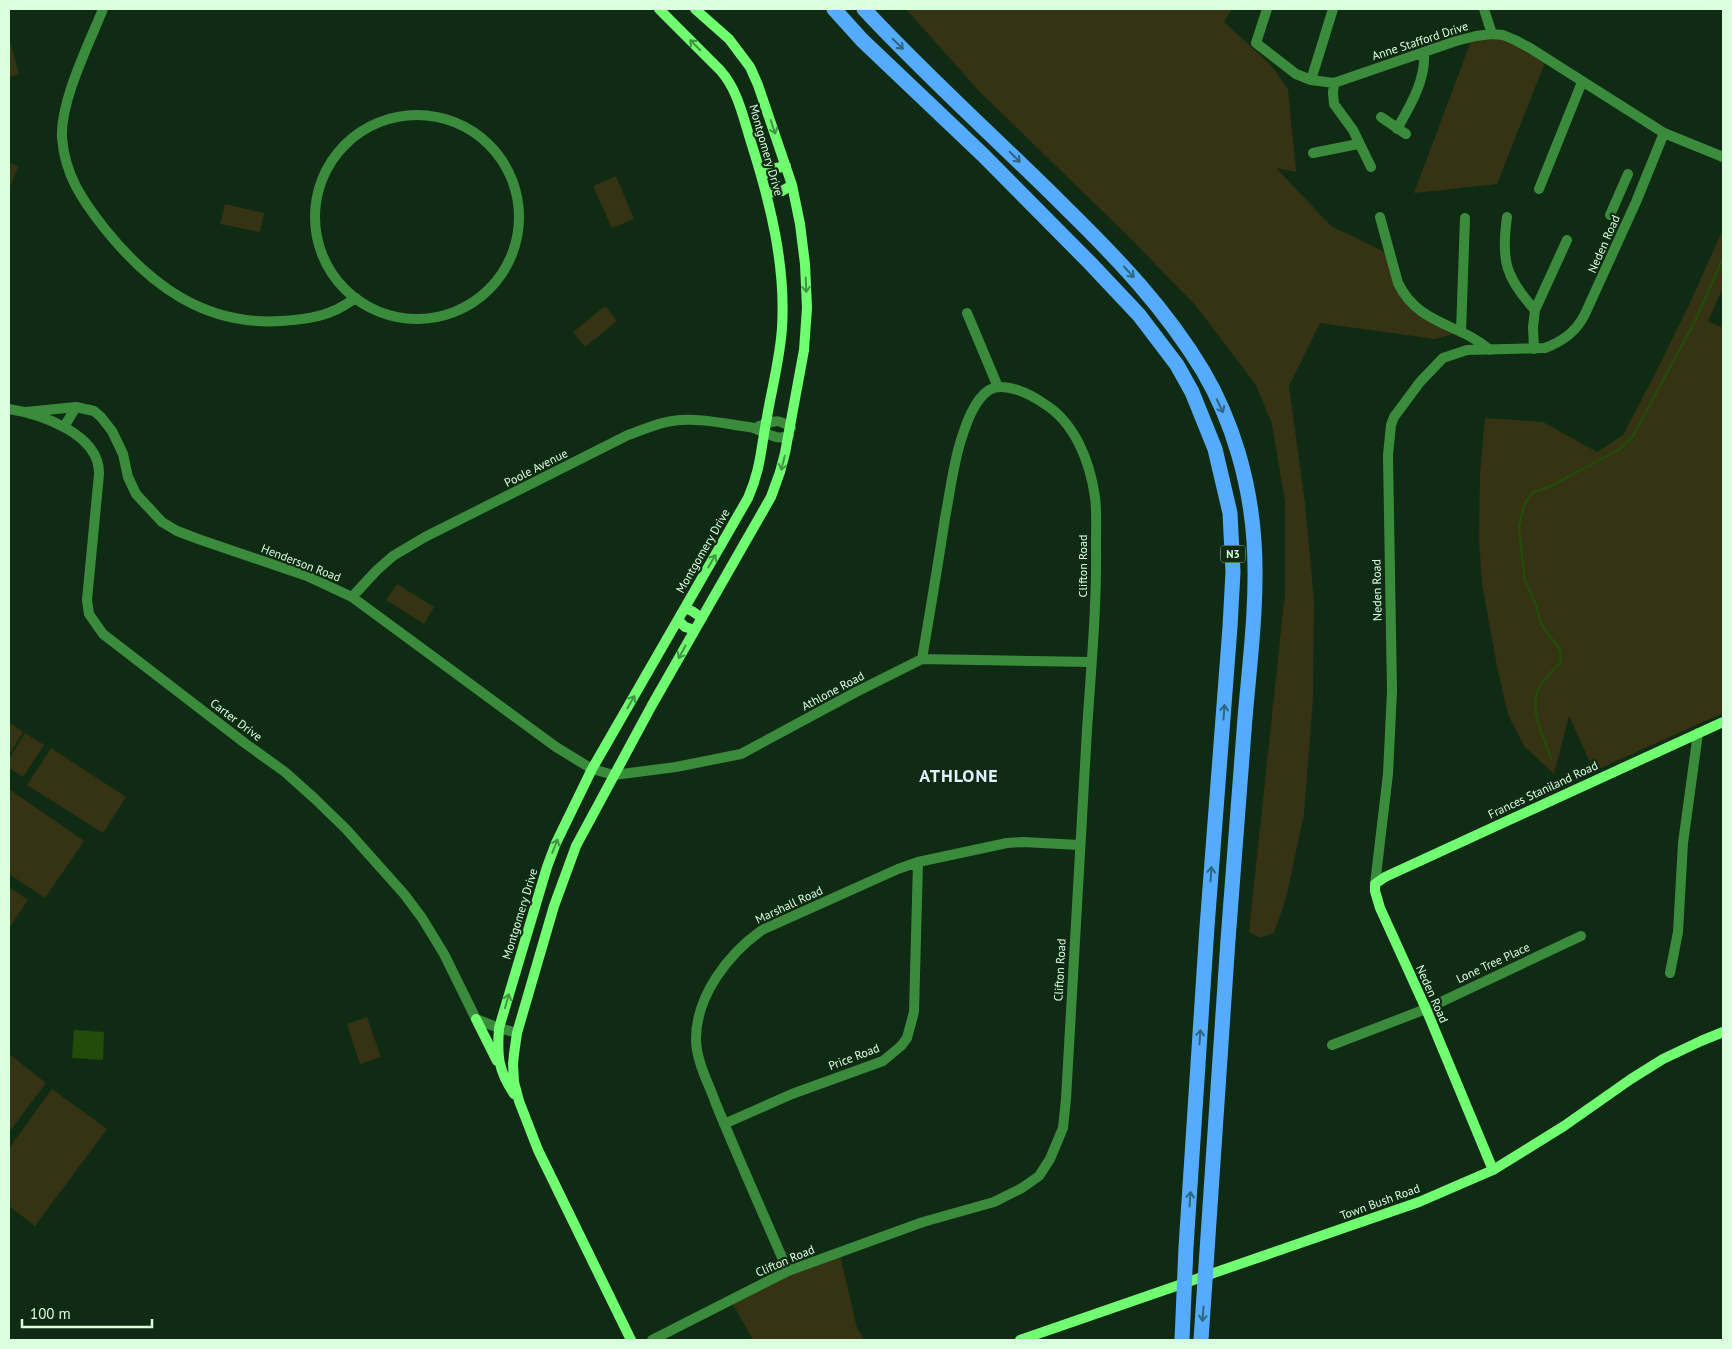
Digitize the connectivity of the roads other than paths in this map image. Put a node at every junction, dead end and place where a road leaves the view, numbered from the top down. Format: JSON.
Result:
{"nodes":[{"id":1,"x":103,"y":9,"type":"edge"},
{"id":2,"x":659,"y":9,"type":"edge"},
{"id":3,"x":695,"y":9,"type":"edge"},
{"id":4,"x":834,"y":9,"type":"edge"},
{"id":5,"x":864,"y":9,"type":"edge"},
{"id":6,"x":1266,"y":9,"type":"edge"},
{"id":7,"x":1333,"y":9,"type":"edge"},
{"id":8,"x":1484,"y":9,"type":"edge"},
{"id":9,"x":1492,"y":34,"type":"junction"},
{"id":10,"x":1424,"y":53,"type":"junction"},
{"id":11,"x":1311,"y":80,"type":"junction"},
{"id":12,"x":1334,"y":82,"type":"junction"},
{"id":13,"x":1582,"y":82,"type":"junction"},
{"id":14,"x":1380,"y":117,"type":"dead end"},
{"id":15,"x":1664,"y":133,"type":"junction"},
{"id":16,"x":1358,"y":144,"type":"junction"},
{"id":17,"x":1313,"y":153,"type":"dead end"},
{"id":18,"x":1723,"y":157,"type":"edge"},
{"id":19,"x":786,"y":166,"type":"junction"},
{"id":20,"x":1371,"y":167,"type":"dead end"},
{"id":21,"x":1628,"y":174,"type":"dead end"},
{"id":22,"x":762,"y":176,"type":"junction"},
{"id":23,"x":792,"y":185,"type":"junction"},
{"id":24,"x":1539,"y":189,"type":"dead end"},
{"id":25,"x":766,"y":193,"type":"junction"},
{"id":26,"x":1619,"y":198,"type":"junction"},
{"id":27,"x":1636,"y":202,"type":"junction"},
{"id":28,"x":1610,"y":215,"type":"dead end"},
{"id":29,"x":1380,"y":217,"type":"dead end"},
{"id":30,"x":1507,"y":217,"type":"dead end"},
{"id":31,"x":1465,"y":218,"type":"dead end"},
{"id":32,"x":1567,"y":240,"type":"dead end"},
{"id":33,"x":356,"y":298,"type":"junction"},
{"id":34,"x":1535,"y":310,"type":"junction"},
{"id":35,"x":966,"y":313,"type":"dead end"},
{"id":36,"x":1461,"y":332,"type":"junction"},
{"id":37,"x":1534,"y":349,"type":"junction"},
{"id":38,"x":1490,"y":350,"type":"junction"},
{"id":39,"x":998,"y":387,"type":"junction"},
{"id":40,"x":76,"y":407,"type":"junction"},
{"id":41,"x":9,"y":409,"type":"edge"},
{"id":42,"x":26,"y":412,"type":"junction"},
{"id":43,"x":64,"y":427,"type":"junction"},
{"id":44,"x":765,"y":428,"type":"junction"},
{"id":45,"x":790,"y":432,"type":"junction"},
{"id":46,"x":352,"y":597,"type":"junction"},
{"id":47,"x":685,"y":608,"type":"junction"},
{"id":48,"x":702,"y":618,"type":"junction"},
{"id":49,"x":678,"y":620,"type":"junction"},
{"id":50,"x":695,"y":630,"type":"junction"},
{"id":51,"x":922,"y":659,"type":"junction"},
{"id":52,"x":1091,"y":662,"type":"junction"},
{"id":53,"x":1723,"y":722,"type":"edge"},
{"id":54,"x":1698,"y":733,"type":"junction"},
{"id":55,"x":592,"y":769,"type":"junction"},
{"id":56,"x":614,"y":775,"type":"junction"},
{"id":57,"x":1079,"y":845,"type":"junction"},
{"id":58,"x":918,"y":862,"type":"junction"},
{"id":59,"x":542,"y":883,"type":"junction"},
{"id":60,"x":1375,"y":884,"type":"junction"},
{"id":61,"x":561,"y":887,"type":"junction"},
{"id":62,"x":537,"y":903,"type":"junction"},
{"id":63,"x":554,"y":906,"type":"junction"},
{"id":64,"x":1581,"y":936,"type":"dead end"},
{"id":65,"x":1670,"y":973,"type":"dead end"},
{"id":66,"x":1426,"y":1009,"type":"junction"},
{"id":67,"x":476,"y":1019,"type":"junction"},
{"id":68,"x":499,"y":1028,"type":"junction"},
{"id":69,"x":1723,"y":1032,"type":"edge"},
{"id":70,"x":518,"y":1033,"type":"junction"},
{"id":71,"x":1332,"y":1045,"type":"dead end"},
{"id":72,"x":500,"y":1067,"type":"junction"},
{"id":73,"x":519,"y":1101,"type":"junction"},
{"id":74,"x":724,"y":1124,"type":"junction"},
{"id":75,"x":1493,"y":1170,"type":"junction"},
{"id":76,"x":788,"y":1271,"type":"junction"},
{"id":77,"x":632,"y":1340,"type":"edge"},
{"id":78,"x":652,"y":1340,"type":"edge"},
{"id":79,"x":1020,"y":1340,"type":"edge"},
{"id":80,"x":1182,"y":1340,"type":"edge"},
{"id":81,"x":1201,"y":1340,"type":"edge"}],
"edges":[{"from":1,"to":33,"type":"street"},
{"from":22,"to":2,"type":"street","name":"Montgomery Drive","one_way":true},
{"from":3,"to":19,"type":"street","name":"Montgomery Drive","one_way":true},
{"from":80,"to":4,"type":"highway","number":"N3","one_way":true},
{"from":5,"to":81,"type":"highway","number":"N3","one_way":true},
{"from":6,"to":11,"type":"street","name":"Anne Stafford Drive"},
{"from":7,"to":11,"type":"street"},
{"from":8,"to":9,"type":"street"},
{"from":9,"to":10,"type":"street","name":"Anne Stafford Drive"},
{"from":9,"to":13,"type":"street","name":"Anne Stafford Drive"},
{"from":10,"to":12,"type":"street","name":"Anne Stafford Drive"},
{"from":10,"to":14,"type":"street"},
{"from":11,"to":12,"type":"street","name":"Anne Stafford Drive"},
{"from":12,"to":16,"type":"street"},
{"from":13,"to":15,"type":"street","name":"Anne Stafford Drive"},
{"from":13,"to":24,"type":"street"},
{"from":15,"to":18,"type":"street","name":"Anne Stafford Drive"},
{"from":15,"to":27,"type":"street","name":"Neden Road"},
{"from":16,"to":17,"type":"street"},
{"from":16,"to":20,"type":"street"},
{"from":19,"to":22,"type":"street"},
{"from":19,"to":23,"type":"street","name":"Montgomery Drive"},
{"from":21,"to":26,"type":"street"},
{"from":22,"to":25,"type":"street","name":"Montgomery Drive"},
{"from":23,"to":25,"type":"street"},
{"from":23,"to":45,"type":"street","name":"Montgomery Drive","one_way":true},
{"from":25,"to":44,"type":"street","name":"Montgomery Drive"},
{"from":26,"to":27,"type":"street"},
{"from":26,"to":28,"type":"street"},
{"from":27,"to":37,"type":"street","name":"Neden Road"},
{"from":29,"to":36,"type":"street"},
{"from":30,"to":34,"type":"street"},
{"from":31,"to":36,"type":"street"},
{"from":32,"to":34,"type":"street"},
{"from":33,"to":33,"type":"street"},
{"from":34,"to":37,"type":"street"},
{"from":35,"to":39,"type":"street"},
{"from":36,"to":38,"type":"street"},
{"from":37,"to":38,"type":"street","name":"Neden Road"},
{"from":38,"to":60,"type":"street","name":"Neden Road"},
{"from":39,"to":51,"type":"street"},
{"from":39,"to":52,"type":"street","name":"Clifton Road"},
{"from":40,"to":42,"type":"street","name":"Henderson Road"},
{"from":40,"to":43,"type":"street"},
{"from":40,"to":46,"type":"street","name":"Henderson Road"},
{"from":41,"to":42,"type":"street","name":"Henderson Road"},
{"from":42,"to":43,"type":"street","name":"Henderson Road"},
{"from":43,"to":67,"type":"street","name":"Carter Drive"},
{"from":44,"to":45,"type":"street","name":"Poole Avenue"},
{"from":44,"to":45,"type":"street","name":"Poole Avenue"},
{"from":44,"to":46,"type":"street","name":"Poole Avenue"},
{"from":47,"to":44,"type":"street","name":"Montgomery Drive","one_way":true},
{"from":45,"to":48,"type":"street","name":"Montgomery Drive","one_way":true},
{"from":46,"to":55,"type":"street","name":"Henderson Road"},
{"from":47,"to":48,"type":"street"},
{"from":47,"to":49,"type":"street","name":"Montgomery Drive"},
{"from":48,"to":50,"type":"street","name":"Montgomery Drive"},
{"from":49,"to":50,"type":"street"},
{"from":55,"to":49,"type":"street","name":"Montgomery Drive","one_way":true},
{"from":50,"to":56,"type":"street","name":"Montgomery Drive","one_way":true},
{"from":51,"to":52,"type":"street","name":"Athlone Road"},
{"from":51,"to":56,"type":"street","name":"Athlone Road"},
{"from":52,"to":57,"type":"street","name":"Clifton Road"},
{"from":53,"to":54,"type":"street","name":"Frances Staniland Road"},
{"from":54,"to":60,"type":"street","name":"Frances Staniland Road"},
{"from":54,"to":65,"type":"street"},
{"from":55,"to":56,"type":"street","name":"Athlone Road"},
{"from":59,"to":55,"type":"street","name":"Montgomery Drive","one_way":true},
{"from":56,"to":61,"type":"street","name":"Montgomery Drive"},
{"from":57,"to":58,"type":"street","name":"Marshall Road"},
{"from":57,"to":76,"type":"street","name":"Clifton Road"},
{"from":58,"to":74,"type":"street","name":"Price Road"},
{"from":58,"to":74,"type":"street","name":"Marshall Road"},
{"from":59,"to":61,"type":"street"},
{"from":59,"to":62,"type":"street","name":"Montgomery Drive"},
{"from":60,"to":66,"type":"street","name":"Neden Road"},
{"from":61,"to":63,"type":"street","name":"Montgomery Drive"},
{"from":62,"to":63,"type":"street"},
{"from":68,"to":62,"type":"street","name":"Montgomery Drive","one_way":true},
{"from":63,"to":70,"type":"street","name":"Montgomery Drive"},
{"from":64,"to":66,"type":"street","name":"Lone Tree Place"},
{"from":66,"to":71,"type":"street","name":"Lone Tree Place"},
{"from":66,"to":75,"type":"street","name":"Neden Road"},
{"from":67,"to":68,"type":"street"},
{"from":67,"to":72,"type":"street"},
{"from":68,"to":70,"type":"street"},
{"from":68,"to":72,"type":"street","name":"Montgomery Drive"},
{"from":69,"to":75,"type":"street","name":"Town Bush Road"},
{"from":70,"to":73,"type":"street","name":"Montgomery Drive"},
{"from":72,"to":73,"type":"street","name":"Montgomery Drive"},
{"from":73,"to":77,"type":"street","name":"Montgomery Drive"},
{"from":74,"to":76,"type":"street","name":"Marshall Road"},
{"from":75,"to":79,"type":"street","name":"Town Bush Road"},
{"from":76,"to":78,"type":"street","name":"Clifton Road"}]}
